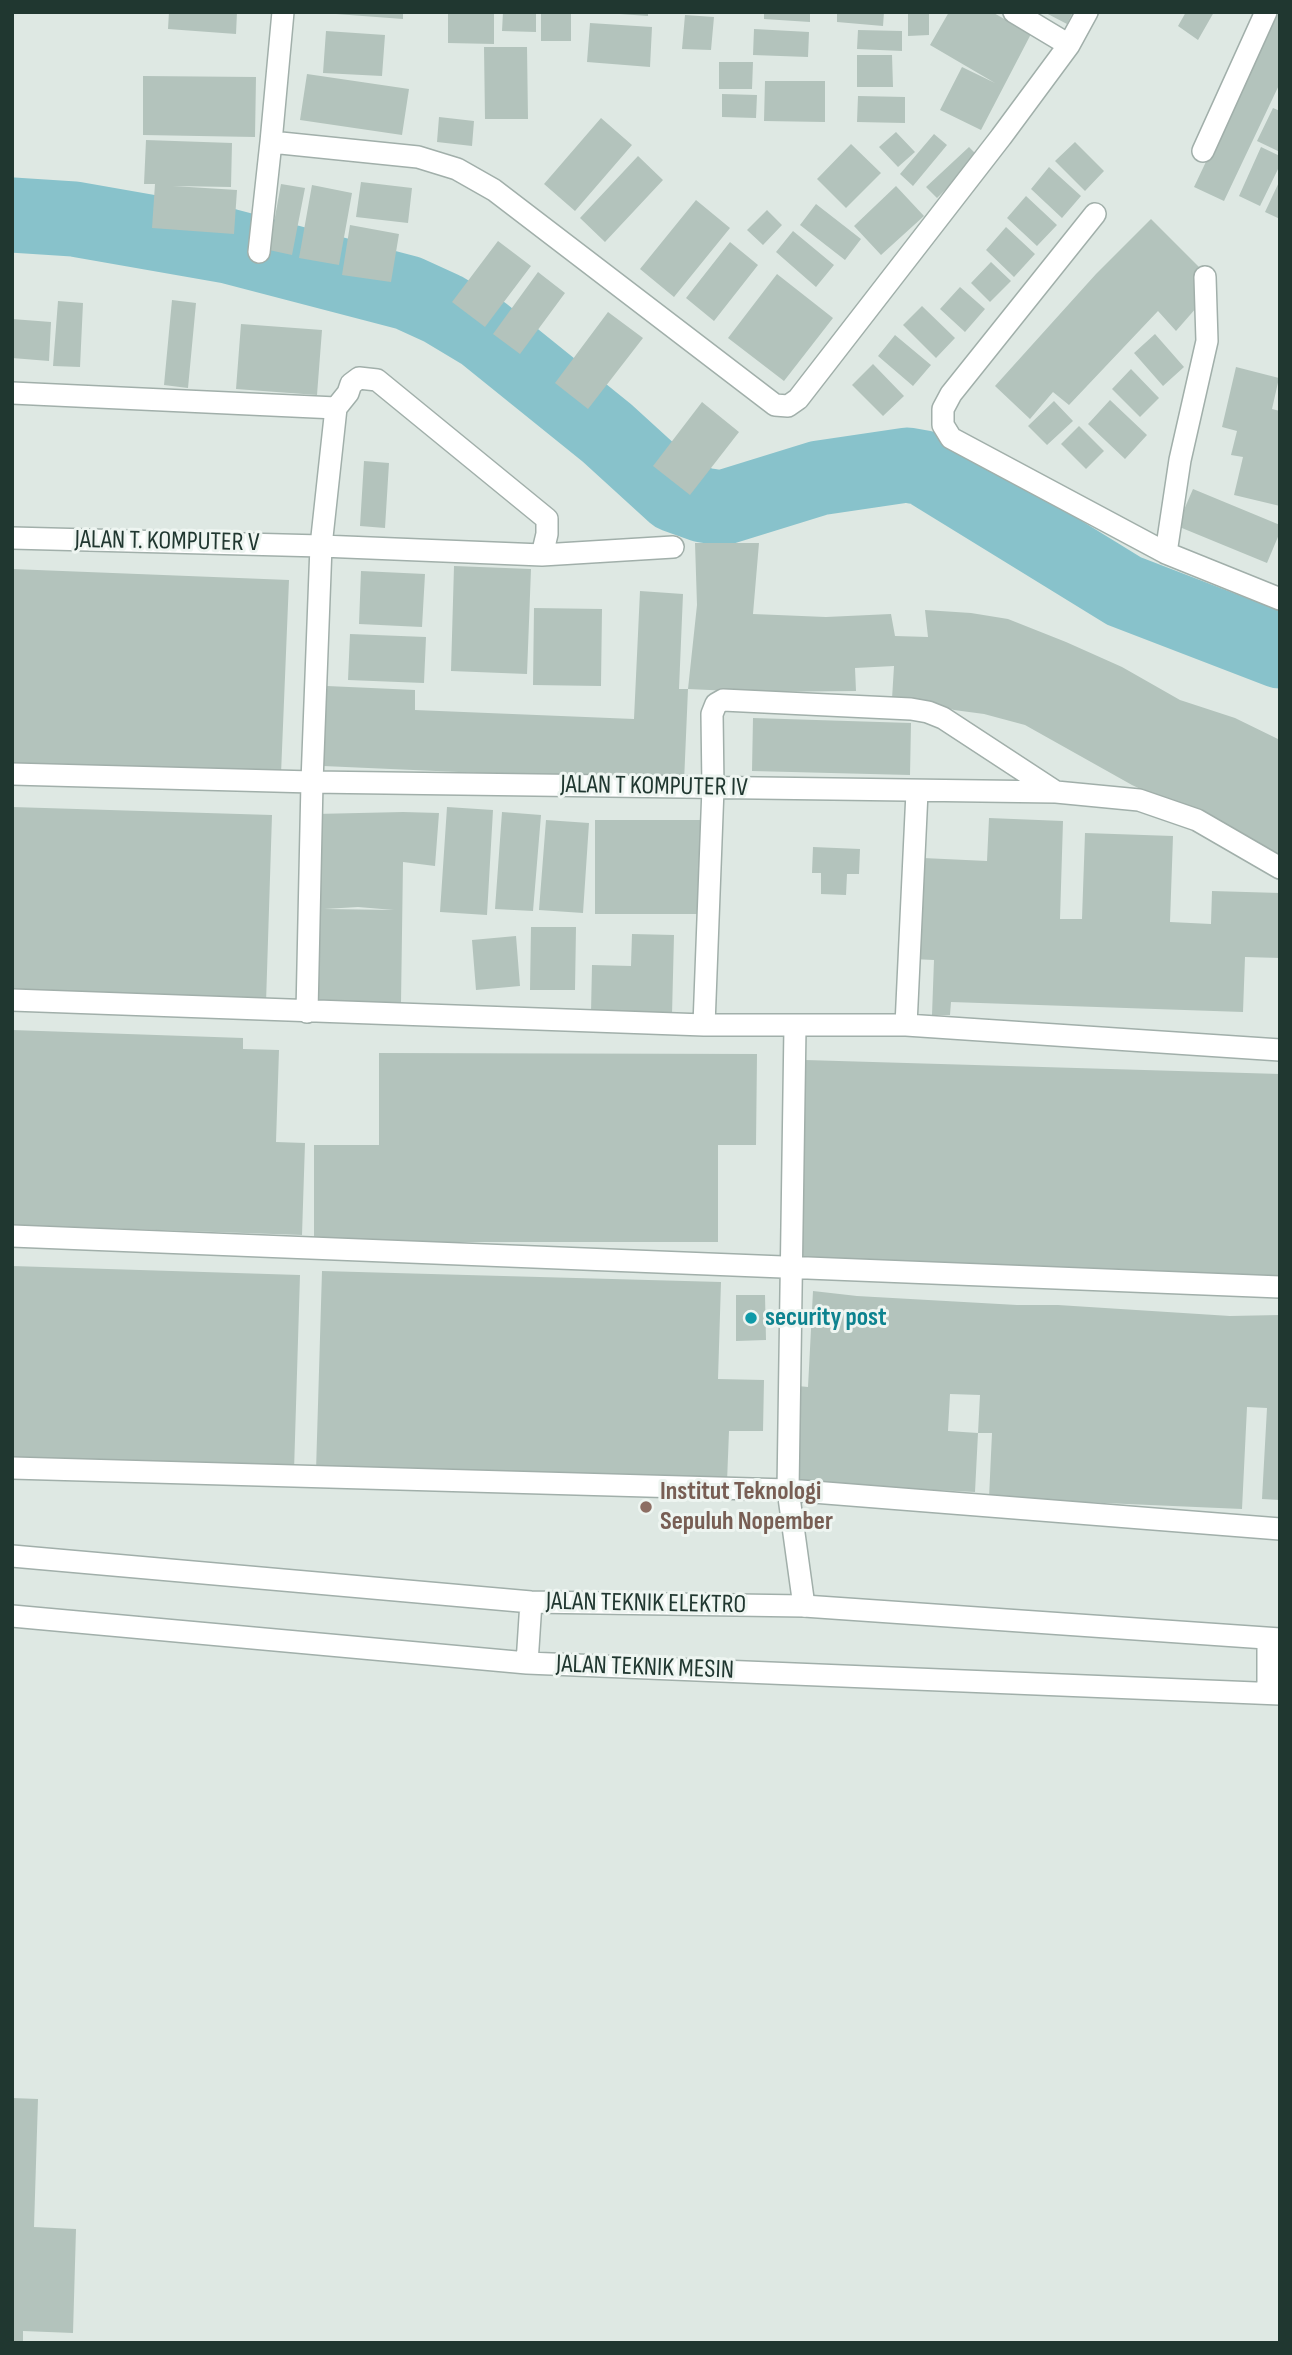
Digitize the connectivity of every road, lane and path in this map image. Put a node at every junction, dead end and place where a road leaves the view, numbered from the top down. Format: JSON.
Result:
{"nodes":[{"id":1,"x":283,"y":12,"type":"edge"},
{"id":2,"x":1014,"y":12,"type":"edge"},
{"id":3,"x":1087,"y":12,"type":"edge"},
{"id":4,"x":1265,"y":12,"type":"edge"},
{"id":5,"x":1069,"y":45,"type":"junction"},
{"id":6,"x":271,"y":142,"type":"junction"},
{"id":7,"x":1203,"y":151,"type":"dead end"},
{"id":8,"x":1095,"y":214,"type":"dead end"},
{"id":9,"x":258,"y":252,"type":"dead end"},
{"id":10,"x":1205,"y":277,"type":"dead end"},
{"id":11,"x":12,"y":393,"type":"edge"},
{"id":12,"x":336,"y":408,"type":"junction"},
{"id":13,"x":12,"y":538,"type":"edge"},
{"id":14,"x":321,"y":545,"type":"junction"},
{"id":15,"x":673,"y":547,"type":"dead end"},
{"id":16,"x":1166,"y":553,"type":"junction"},
{"id":17,"x":542,"y":555,"type":"junction"},
{"id":18,"x":1280,"y":599,"type":"edge"},
{"id":19,"x":12,"y":774,"type":"edge"},
{"id":20,"x":312,"y":782,"type":"junction"},
{"id":21,"x":713,"y":788,"type":"junction"},
{"id":22,"x":917,"y":792,"type":"junction"},
{"id":23,"x":1056,"y":792,"type":"junction"},
{"id":24,"x":1280,"y":868,"type":"edge"},
{"id":25,"x":12,"y":1000,"type":"edge"},
{"id":26,"x":307,"y":1012,"type":"junction"},
{"id":27,"x":704,"y":1025,"type":"junction"},
{"id":28,"x":906,"y":1025,"type":"junction"},
{"id":29,"x":794,"y":1027,"type":"junction"},
{"id":30,"x":1280,"y":1051,"type":"edge"},
{"id":31,"x":12,"y":1236,"type":"edge"},
{"id":32,"x":792,"y":1268,"type":"junction"},
{"id":33,"x":1280,"y":1287,"type":"edge"},
{"id":34,"x":12,"y":1468,"type":"edge"},
{"id":35,"x":788,"y":1490,"type":"junction"},
{"id":36,"x":1280,"y":1529,"type":"edge"},
{"id":37,"x":12,"y":1556,"type":"edge"},
{"id":38,"x":531,"y":1602,"type":"junction"},
{"id":39,"x":804,"y":1606,"type":"junction"},
{"id":40,"x":12,"y":1615,"type":"edge"},
{"id":41,"x":1274,"y":1639,"type":"edge"},
{"id":42,"x":527,"y":1663,"type":"junction"},
{"id":43,"x":1274,"y":1694,"type":"edge"}],
"edges":[{"from":1,"to":6,"type":"street"},
{"from":2,"to":5,"type":"street"},
{"from":3,"to":5,"type":"street"},
{"from":4,"to":7,"type":"street"},
{"from":5,"to":6,"type":"street"},
{"from":6,"to":9,"type":"street"},
{"from":8,"to":16,"type":"street"},
{"from":10,"to":16,"type":"street"},
{"from":11,"to":12,"type":"street"},
{"from":12,"to":14,"type":"street"},
{"from":12,"to":17,"type":"street"},
{"from":13,"to":14,"type":"street","name":"JALAN T. KOMPUTER V"},
{"from":14,"to":17,"type":"street","name":"JALAN T. KOMPUTER V"},
{"from":14,"to":20,"type":"street"},
{"from":15,"to":17,"type":"street","name":"JALAN T. KOMPUTER V"},
{"from":16,"to":18,"type":"street"},
{"from":19,"to":20,"type":"street","name":"JALAN T KOMPUTER IV"},
{"from":20,"to":21,"type":"street","name":"JALAN T KOMPUTER IV"},
{"from":20,"to":26,"type":"street"},
{"from":21,"to":22,"type":"street","name":"JALAN T KOMPUTER IV"},
{"from":21,"to":23,"type":"street"},
{"from":21,"to":27,"type":"street"},
{"from":22,"to":23,"type":"street","name":"JALAN T KOMPUTER IV"},
{"from":22,"to":28,"type":"street"},
{"from":23,"to":24,"type":"street","name":"JALAN T KOMPUTER IV"},
{"from":25,"to":26,"type":"street"},
{"from":26,"to":27,"type":"street"},
{"from":27,"to":29,"type":"street"},
{"from":28,"to":29,"type":"street"},
{"from":28,"to":30,"type":"street"},
{"from":29,"to":32,"type":"street"},
{"from":31,"to":32,"type":"street"},
{"from":32,"to":33,"type":"street"},
{"from":32,"to":35,"type":"street"},
{"from":34,"to":35,"type":"street"},
{"from":35,"to":36,"type":"street"},
{"from":35,"to":39,"type":"street"},
{"from":37,"to":38,"type":"street","name":"JALAN TEKNIK ELEKTRO"},
{"from":38,"to":39,"type":"street","name":"JALAN TEKNIK ELEKTRO"},
{"from":38,"to":42,"type":"street"},
{"from":39,"to":41,"type":"street","name":"JALAN TEKNIK ELEKTRO"},
{"from":40,"to":42,"type":"street","name":"JALAN TEKNIK MESIN"},
{"from":41,"to":43,"type":"street"},
{"from":42,"to":43,"type":"street","name":"JALAN TEKNIK MESIN"}]}
